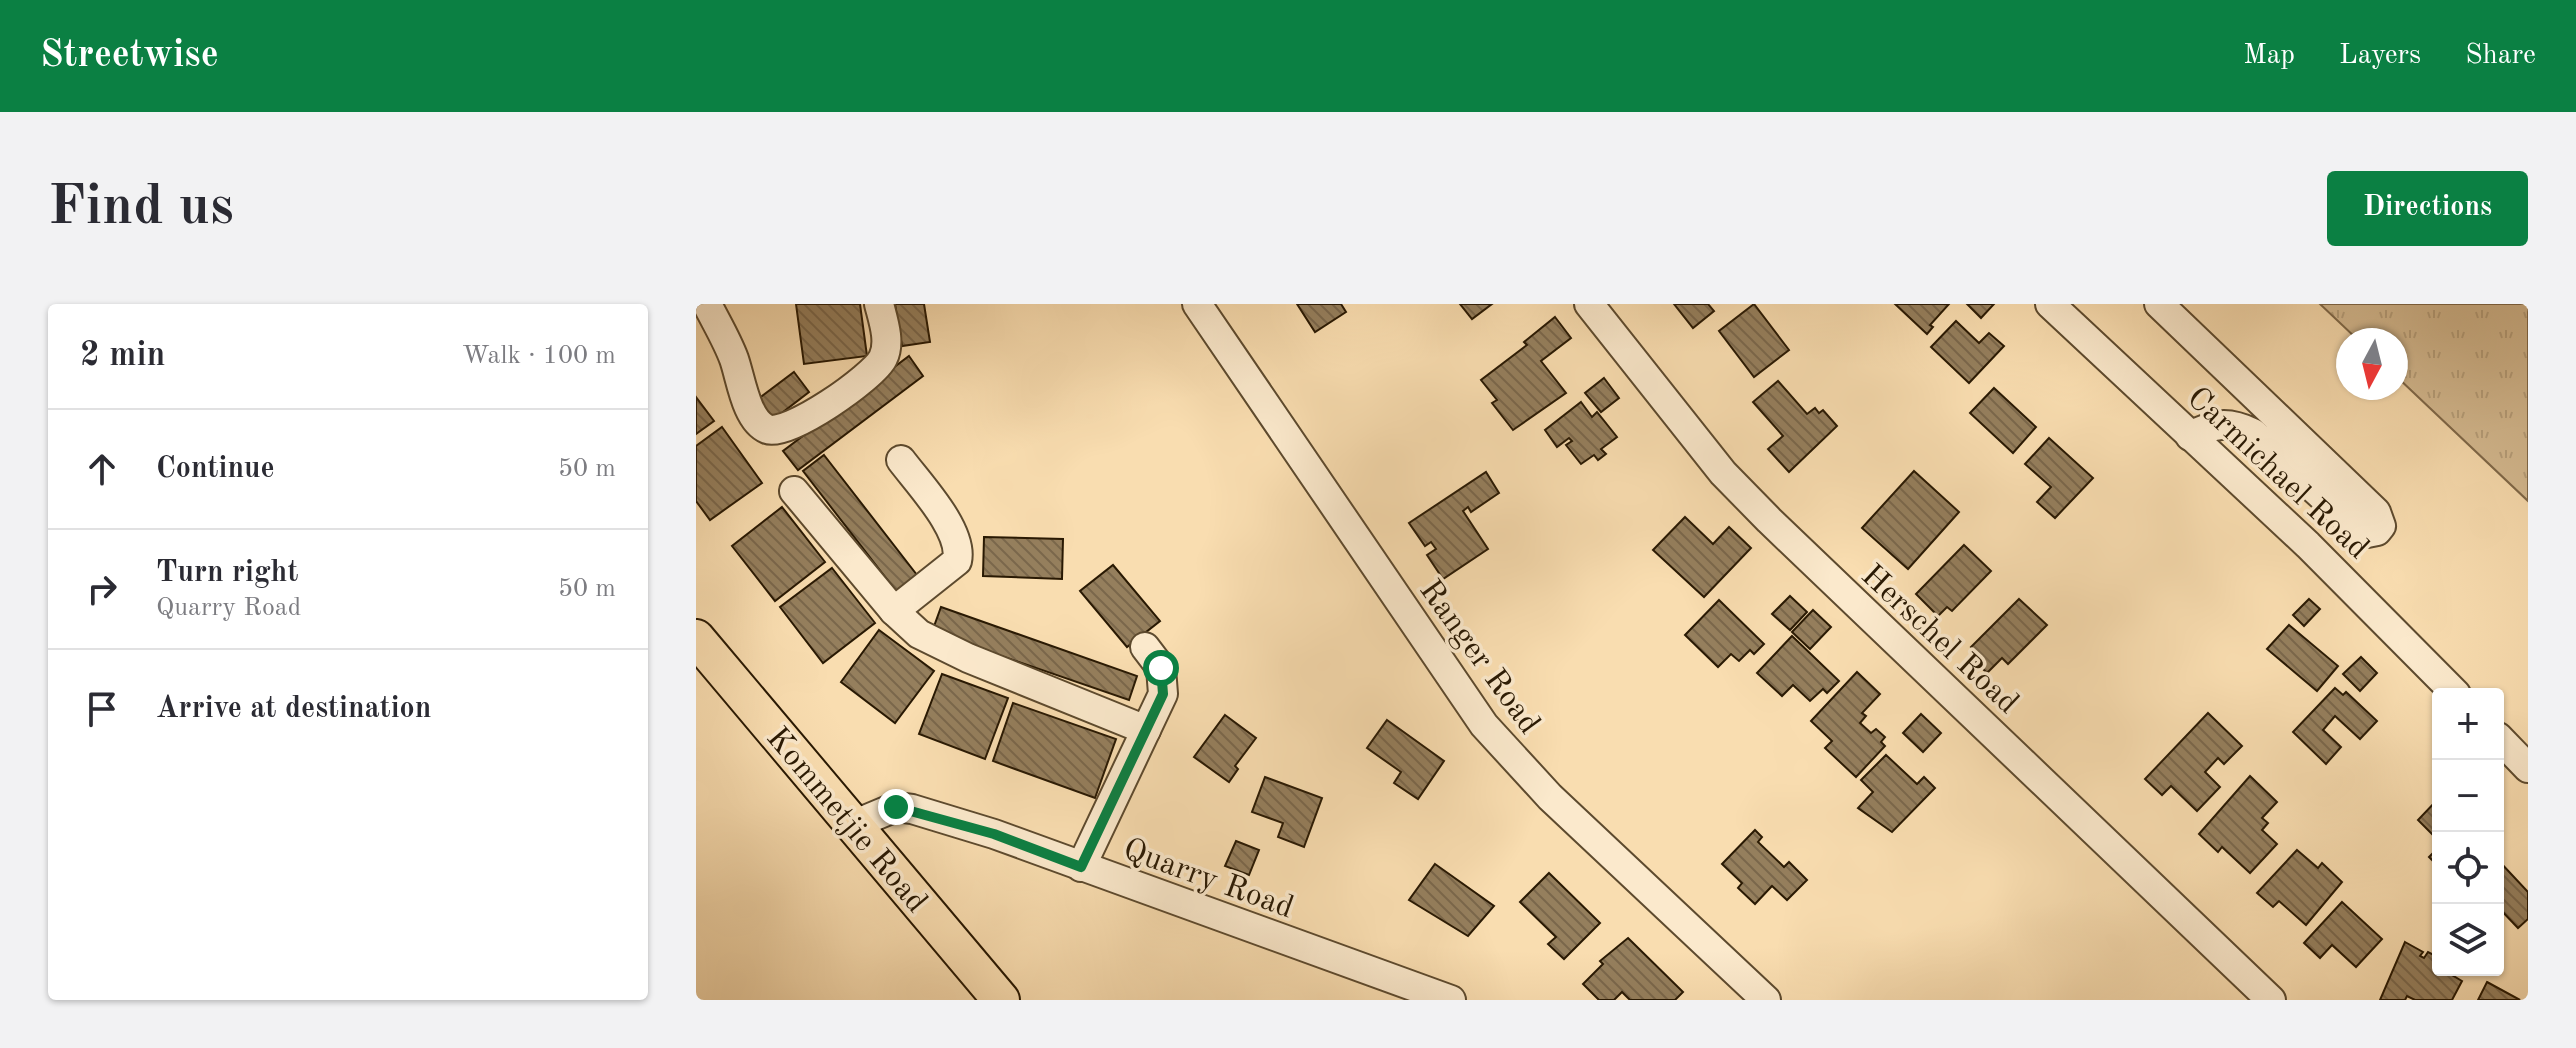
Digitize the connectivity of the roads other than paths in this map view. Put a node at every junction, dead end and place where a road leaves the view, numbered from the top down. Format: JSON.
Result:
{"nodes":[{"id":1,"x":707,"y":304,"type":"edge"},
{"id":2,"x":879,"y":304,"type":"edge"},
{"id":3,"x":1197,"y":304,"type":"edge"},
{"id":4,"x":1589,"y":304,"type":"edge"},
{"id":5,"x":2050,"y":304,"type":"edge"},
{"id":6,"x":2159,"y":304,"type":"edge"},
{"id":7,"x":2190,"y":436,"type":"junction"},
{"id":8,"x":901,"y":460,"type":"dead end"},
{"id":9,"x":794,"y":491,"type":"dead end"},
{"id":10,"x":894,"y":611,"type":"junction"},
{"id":11,"x":696,"y":638,"type":"edge"},
{"id":12,"x":1145,"y":647,"type":"dead end"},
{"id":13,"x":2450,"y":688,"type":"edge"},
{"id":14,"x":1146,"y":730,"type":"junction"},
{"id":15,"x":2504,"y":743,"type":"edge"},
{"id":16,"x":2528,"y":768,"type":"edge"},
{"id":17,"x":853,"y":825,"type":"junction"},
{"id":18,"x":1081,"y":867,"type":"junction"},
{"id":19,"x":1001,"y":1000,"type":"edge"},
{"id":20,"x":1451,"y":1000,"type":"edge"},
{"id":21,"x":1766,"y":1000,"type":"edge"},
{"id":22,"x":2271,"y":1000,"type":"edge"}],
"edges":[{"from":1,"to":2,"type":"street"},
{"from":3,"to":21,"type":"street","name":"Ranger Road"},
{"from":4,"to":22,"type":"street","name":"Herschel Road"},
{"from":5,"to":7,"type":"street","name":"Carmichael Road"},
{"from":6,"to":7,"type":"street"},
{"from":7,"to":13,"type":"street","name":"Carmichael Road"},
{"from":8,"to":10,"type":"street"},
{"from":9,"to":10,"type":"street"},
{"from":10,"to":14,"type":"street"},
{"from":11,"to":17,"type":"main road","name":"Kommetjie Road"},
{"from":12,"to":14,"type":"street"},
{"from":14,"to":18,"type":"street"},
{"from":15,"to":16,"type":"street"},
{"from":17,"to":18,"type":"street","name":"Quarry Road"},
{"from":17,"to":19,"type":"main road","name":"Kommetjie Road"},
{"from":18,"to":20,"type":"street","name":"Quarry Road"}]}
